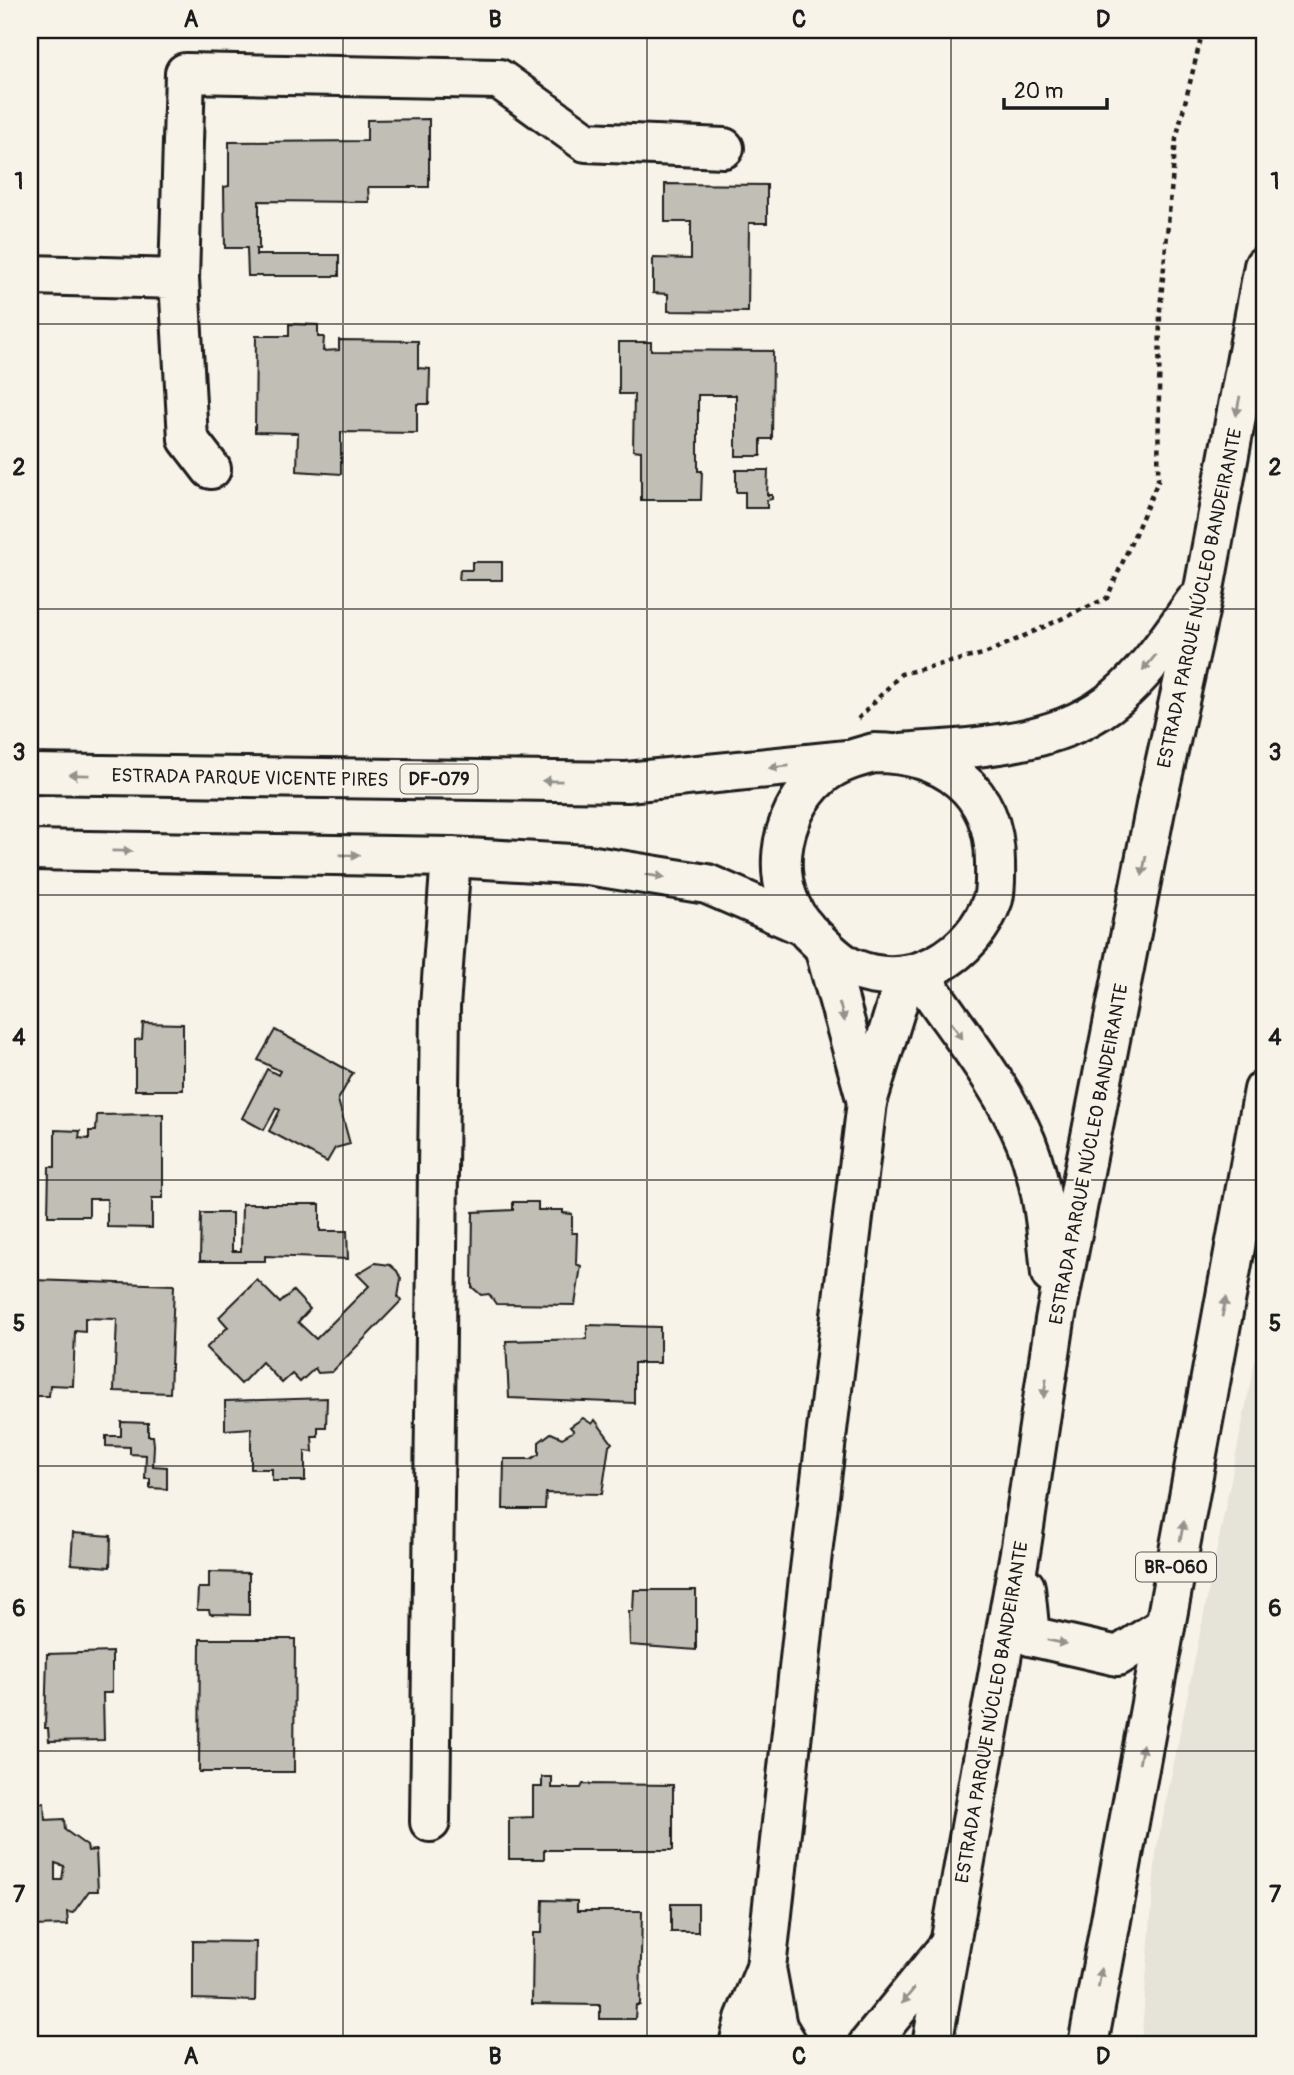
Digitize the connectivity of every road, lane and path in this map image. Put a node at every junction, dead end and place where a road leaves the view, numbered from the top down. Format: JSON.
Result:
{"nodes":[{"id":1,"x":1202,"y":30,"type":"edge"},
{"id":2,"x":724,"y":148,"type":"dead end"},
{"id":3,"x":1264,"y":266,"type":"edge"},
{"id":4,"x":30,"y":275,"type":"edge"},
{"id":5,"x":179,"y":279,"type":"junction"},
{"id":6,"x":211,"y":469,"type":"dead end"},
{"id":7,"x":1205,"y":589,"type":"junction"},
{"id":8,"x":857,"y":720,"type":"dead end"},
{"id":9,"x":902,"y":753,"type":"junction"},
{"id":10,"x":847,"y":760,"type":"junction"},
{"id":11,"x":30,"y":774,"type":"edge"},
{"id":12,"x":30,"y":850,"type":"edge"},
{"id":13,"x":451,"y":857,"type":"junction"},
{"id":14,"x":814,"y":937,"type":"junction"},
{"id":15,"x":912,"y":974,"type":"junction"},
{"id":16,"x":1264,"y":1090,"type":"edge"},
{"id":17,"x":867,"y":1102,"type":"junction"},
{"id":18,"x":1055,"y":1320,"type":"junction"},
{"id":19,"x":1021,"y":1547,"type":"junction"},
{"id":20,"x":1165,"y":1626,"type":"junction"},
{"id":21,"x":430,"y":1822,"type":"dead end"},
{"id":22,"x":949,"y":1946,"type":"junction"},
{"id":23,"x":766,"y":1968,"type":"junction"},
{"id":24,"x":780,"y":2039,"type":"edge"},
{"id":25,"x":739,"y":2045,"type":"edge"},
{"id":26,"x":868,"y":2045,"type":"edge"},
{"id":27,"x":932,"y":2045,"type":"edge"},
{"id":28,"x":1087,"y":2045,"type":"edge"}],
"edges":[{"from":1,"to":8,"type":"path"},
{"from":2,"to":5,"type":"main road"},
{"from":3,"to":7,"type":"main road","name":"ESTRADA PARQUE NÚCLEO BANDEIRANTE","one_way":true},
{"from":4,"to":5,"type":"main road"},
{"from":5,"to":6,"type":"main road"},
{"from":7,"to":9,"type":"main road","one_way":true},
{"from":7,"to":18,"type":"main road","name":"ESTRADA PARQUE NÚCLEO BANDEIRANTE","one_way":true},
{"from":9,"to":10,"type":"main road","name":"ESTRADA PARQUE VICENTE PIRES","number":"DF-079"},
{"from":9,"to":15,"type":"main road","name":"ESTRADA PARQUE VICENTE PIRES","number":"DF-079"},
{"from":10,"to":11,"type":"main road","name":"ESTRADA PARQUE VICENTE PIRES","number":"DF-079","one_way":true},
{"from":10,"to":14,"type":"main road","name":"ESTRADA PARQUE VICENTE PIRES","number":"DF-079"},
{"from":12,"to":13,"type":"main road","name":"ESTRADA PARQUE VICENTE PIRES","number":"DF-079","one_way":true},
{"from":13,"to":14,"type":"main road","name":"ESTRADA PARQUE VICENTE PIRES","number":"DF-079","one_way":true},
{"from":13,"to":21,"type":"main road"},
{"from":14,"to":15,"type":"main road","name":"ESTRADA PARQUE VICENTE PIRES","number":"DF-079"},
{"from":14,"to":17,"type":"main road","one_way":true},
{"from":15,"to":17,"type":"main road"},
{"from":15,"to":18,"type":"main road","one_way":true},
{"from":20,"to":16,"type":"main road","number":"BR-060","one_way":true},
{"from":17,"to":23,"type":"main road"},
{"from":18,"to":19,"type":"main road","name":"ESTRADA PARQUE NÚCLEO BANDEIRANTE","one_way":true},
{"from":19,"to":20,"type":"main road","one_way":true},
{"from":19,"to":22,"type":"main road","name":"ESTRADA PARQUE NÚCLEO BANDEIRANTE"},
{"from":28,"to":20,"type":"main road","number":"BR-060","one_way":true},
{"from":22,"to":26,"type":"main road","one_way":true},
{"from":22,"to":27,"type":"main road","name":"ESTRADA PARQUE NÚCLEO BANDEIRANTE"},
{"from":23,"to":24,"type":"main road"},
{"from":23,"to":25,"type":"main road"}]}
